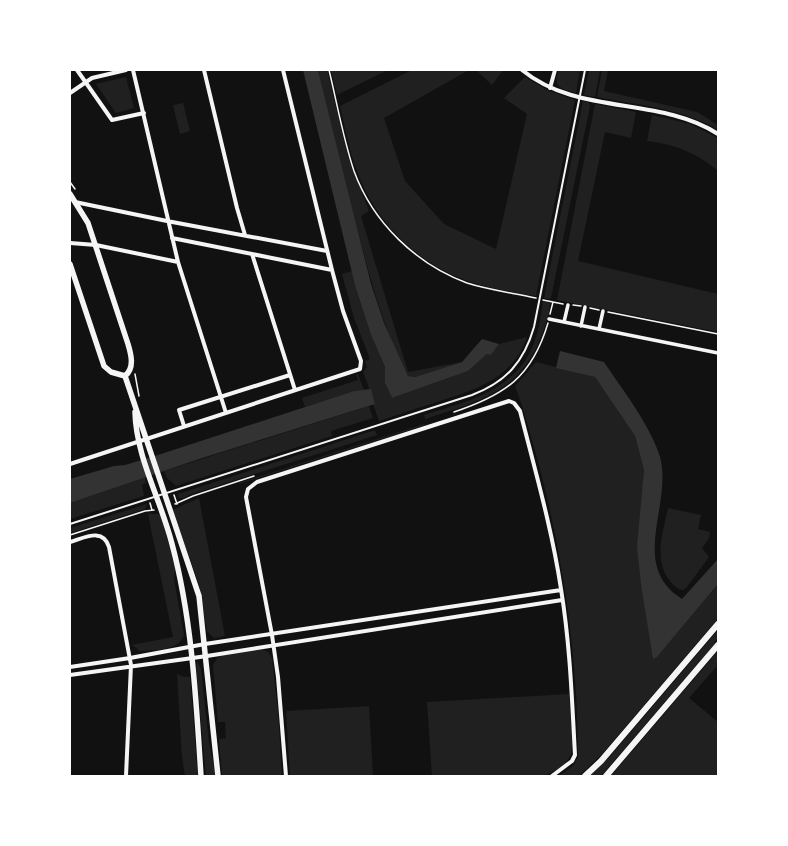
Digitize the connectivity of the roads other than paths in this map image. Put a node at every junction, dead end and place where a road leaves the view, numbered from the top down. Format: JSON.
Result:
{"nodes":[{"id":1,"x":77,"y":70,"type":"edge"},
{"id":2,"x":126,"y":70,"type":"edge"},
{"id":3,"x":133,"y":70,"type":"edge"},
{"id":4,"x":204,"y":70,"type":"edge"},
{"id":5,"x":283,"y":70,"type":"edge"},
{"id":6,"x":522,"y":70,"type":"edge"},
{"id":7,"x":555,"y":70,"type":"edge"},
{"id":8,"x":585,"y":70,"type":"edge"},
{"id":9,"x":86,"y":82,"type":"junction"},
{"id":10,"x":550,"y":88,"type":"junction"},
{"id":11,"x":70,"y":93,"type":"edge"},
{"id":12,"x":580,"y":97,"type":"junction"},
{"id":13,"x":144,"y":113,"type":"junction"},
{"id":14,"x":718,"y":134,"type":"edge"},
{"id":15,"x":70,"y":194,"type":"edge"},
{"id":16,"x":75,"y":202,"type":"junction"},
{"id":17,"x":167,"y":221,"type":"junction"},
{"id":18,"x":245,"y":235,"type":"junction"},
{"id":19,"x":172,"y":238,"type":"junction"},
{"id":20,"x":70,"y":243,"type":"edge"},
{"id":21,"x":96,"y":245,"type":"junction"},
{"id":22,"x":327,"y":251,"type":"junction"},
{"id":23,"x":252,"y":254,"type":"junction"},
{"id":24,"x":178,"y":262,"type":"junction"},
{"id":25,"x":70,"y":264,"type":"edge"},
{"id":26,"x":332,"y":270,"type":"junction"},
{"id":27,"x":568,"y":305,"type":"road end"},
{"id":28,"x":585,"y":307,"type":"road end"},
{"id":29,"x":603,"y":311,"type":"road end"},
{"id":30,"x":549,"y":319,"type":"dead end"},
{"id":31,"x":564,"y":322,"type":"junction"},
{"id":32,"x":581,"y":326,"type":"junction"},
{"id":33,"x":599,"y":329,"type":"junction"},
{"id":34,"x":718,"y":353,"type":"edge"},
{"id":35,"x":125,"y":376,"type":"junction"},
{"id":36,"x":290,"y":376,"type":"junction"},
{"id":37,"x":295,"y":390,"type":"junction"},
{"id":38,"x":221,"y":398,"type":"junction"},
{"id":39,"x":134,"y":408,"type":"junction"},
{"id":40,"x":226,"y":413,"type":"junction"},
{"id":41,"x":184,"y":426,"type":"junction"},
{"id":42,"x":147,"y":440,"type":"junction"},
{"id":43,"x":140,"y":442,"type":"junction"},
{"id":44,"x":70,"y":464,"type":"edge"},
{"id":45,"x":165,"y":494,"type":"junction"},
{"id":46,"x":157,"y":496,"type":"junction"},
{"id":47,"x":70,"y":524,"type":"edge"},
{"id":48,"x":70,"y":542,"type":"edge"},
{"id":49,"x":562,"y":590,"type":"junction"},
{"id":50,"x":562,"y":600,"type":"junction"},
{"id":51,"x":718,"y":624,"type":"edge"},
{"id":52,"x":272,"y":635,"type":"junction"},
{"id":53,"x":205,"y":644,"type":"junction"},
{"id":54,"x":273,"y":644,"type":"junction"},
{"id":55,"x":718,"y":645,"type":"edge"},
{"id":56,"x":190,"y":648,"type":"junction"},
{"id":57,"x":207,"y":656,"type":"junction"},
{"id":58,"x":130,"y":658,"type":"junction"},
{"id":59,"x":192,"y":658,"type":"junction"},
{"id":60,"x":131,"y":665,"type":"junction"},
{"id":61,"x":70,"y":667,"type":"edge"},
{"id":62,"x":70,"y":675,"type":"edge"},
{"id":63,"x":126,"y":776,"type":"edge"},
{"id":64,"x":201,"y":776,"type":"edge"},
{"id":65,"x":218,"y":776,"type":"edge"},
{"id":66,"x":286,"y":776,"type":"edge"},
{"id":67,"x":552,"y":776,"type":"edge"},
{"id":68,"x":585,"y":776,"type":"edge"},
{"id":69,"x":606,"y":776,"type":"edge"}],
"edges":[{"from":1,"to":9,"type":"street"},
{"from":2,"to":9,"type":"street"},
{"from":3,"to":13,"type":"street"},
{"from":4,"to":18,"type":"street"},
{"from":5,"to":22,"type":"street"},
{"from":6,"to":10,"type":"street"},
{"from":7,"to":10,"type":"street"},
{"from":8,"to":12,"type":"lane"},
{"from":9,"to":11,"type":"street"},
{"from":9,"to":13,"type":"street"},
{"from":10,"to":12,"type":"street"},
{"from":12,"to":14,"type":"street"},
{"from":12,"to":45,"type":"lane"},
{"from":13,"to":17,"type":"street"},
{"from":15,"to":16,"type":"street"},
{"from":16,"to":17,"type":"street"},
{"from":16,"to":21,"type":"street"},
{"from":17,"to":18,"type":"street"},
{"from":17,"to":19,"type":"street"},
{"from":18,"to":22,"type":"street"},
{"from":19,"to":23,"type":"street"},
{"from":19,"to":24,"type":"street"},
{"from":20,"to":21,"type":"street"},
{"from":21,"to":24,"type":"street"},
{"from":21,"to":35,"type":"street"},
{"from":22,"to":26,"type":"street"},
{"from":23,"to":26,"type":"street"},
{"from":23,"to":36,"type":"street"},
{"from":24,"to":38,"type":"street"},
{"from":25,"to":35,"type":"street"},
{"from":26,"to":37,"type":"street"},
{"from":27,"to":31,"type":"street"},
{"from":28,"to":32,"type":"street"},
{"from":29,"to":33,"type":"street"},
{"from":30,"to":31,"type":"street"},
{"from":31,"to":32,"type":"street"},
{"from":32,"to":33,"type":"street"},
{"from":33,"to":34,"type":"street"},
{"from":35,"to":39,"type":"street"},
{"from":36,"to":37,"type":"street"},
{"from":36,"to":38,"type":"street"},
{"from":37,"to":40,"type":"street"},
{"from":38,"to":40,"type":"street"},
{"from":38,"to":41,"type":"street"},
{"from":39,"to":42,"type":"street"},
{"from":39,"to":43,"type":"street"},
{"from":40,"to":41,"type":"street"},
{"from":41,"to":42,"type":"street"},
{"from":42,"to":43,"type":"street"},
{"from":42,"to":45,"type":"street"},
{"from":43,"to":44,"type":"street"},
{"from":43,"to":46,"type":"street"},
{"from":45,"to":46,"type":"lane"},
{"from":45,"to":53,"type":"street"},
{"from":46,"to":47,"type":"lane"},
{"from":46,"to":56,"type":"street"},
{"from":48,"to":58,"type":"street"},
{"from":49,"to":50,"type":"street"},
{"from":49,"to":52,"type":"street"},
{"from":49,"to":52,"type":"street"},
{"from":50,"to":54,"type":"street"},
{"from":50,"to":67,"type":"street"},
{"from":51,"to":68,"type":"main road"},
{"from":52,"to":53,"type":"street"},
{"from":52,"to":54,"type":"street"},
{"from":53,"to":56,"type":"street"},
{"from":53,"to":57,"type":"street"},
{"from":54,"to":57,"type":"street"},
{"from":54,"to":66,"type":"street"},
{"from":55,"to":69,"type":"main road"},
{"from":56,"to":58,"type":"street"},
{"from":56,"to":59,"type":"street"},
{"from":57,"to":59,"type":"street"},
{"from":57,"to":65,"type":"street"},
{"from":58,"to":60,"type":"street"},
{"from":58,"to":61,"type":"street"},
{"from":59,"to":60,"type":"street"},
{"from":59,"to":64,"type":"street"},
{"from":60,"to":62,"type":"street"},
{"from":60,"to":63,"type":"street"}]}
